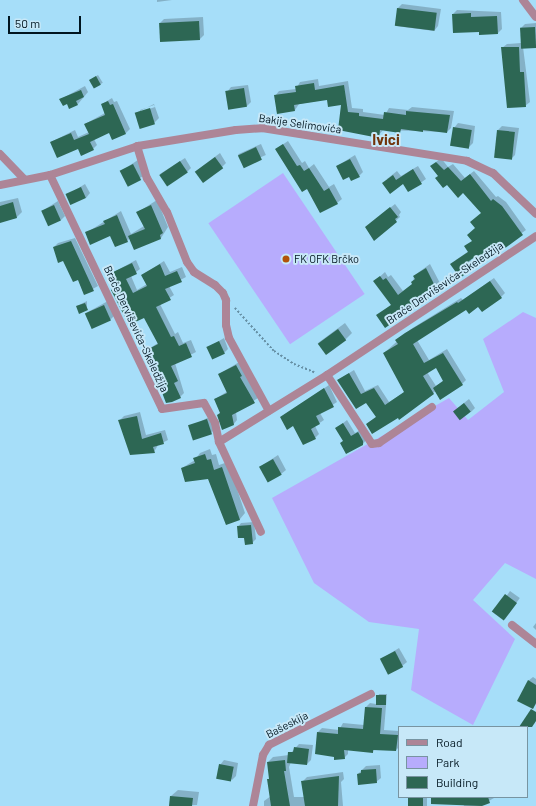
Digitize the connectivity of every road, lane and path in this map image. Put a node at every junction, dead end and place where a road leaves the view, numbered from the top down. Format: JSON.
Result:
{"nodes":[{"id":1,"x":522,"y":0,"type":"edge"},
{"id":2,"x":536,"y":17,"type":"edge"},
{"id":3,"x":137,"y":146,"type":"junction"},
{"id":4,"x":0,"y":154,"type":"edge"},
{"id":5,"x":50,"y":175,"type":"junction"},
{"id":6,"x":24,"y":179,"type":"junction"},
{"id":7,"x":0,"y":185,"type":"edge"},
{"id":8,"x":536,"y":214,"type":"edge"},
{"id":9,"x":536,"y":236,"type":"edge"},
{"id":10,"x":226,"y":300,"type":"junction"},
{"id":11,"x":327,"y":375,"type":"junction"},
{"id":12,"x":432,"y":407,"type":"dead end"},
{"id":13,"x":269,"y":411,"type":"junction"},
{"id":14,"x":219,"y":442,"type":"junction"},
{"id":15,"x":261,"y":532,"type":"dead end"},
{"id":16,"x":512,"y":624,"type":"dead end"},
{"id":17,"x":536,"y":644,"type":"edge"},
{"id":18,"x":371,"y":694,"type":"dead end"},
{"id":19,"x":253,"y":806,"type":"edge"}],
"edges":[{"from":1,"to":2,"type":"street"},
{"from":3,"to":5,"type":"street","name":"Bakije Selimovića"},
{"from":3,"to":8,"type":"street","name":"Bakije Selimovića"},
{"from":3,"to":10,"type":"street"},
{"from":4,"to":6,"type":"street"},
{"from":5,"to":6,"type":"street","name":"Bakije Selimovića"},
{"from":5,"to":14,"type":"street","name":"Braće Derviševića-Skeledžija"},
{"from":6,"to":7,"type":"street","name":"Bakije Selimovića"},
{"from":9,"to":11,"type":"street","name":"Braće Derviševića-Skeledžija"},
{"from":10,"to":11,"type":"path"},
{"from":10,"to":13,"type":"street"},
{"from":11,"to":12,"type":"street"},
{"from":11,"to":13,"type":"street","name":"Braće Derviševića-Skeledžija"},
{"from":13,"to":14,"type":"street","name":"Braće Derviševića-Skeledžija"},
{"from":14,"to":15,"type":"street"},
{"from":16,"to":17,"type":"street"},
{"from":18,"to":19,"type":"street","name":"Bašeskija"}]}
